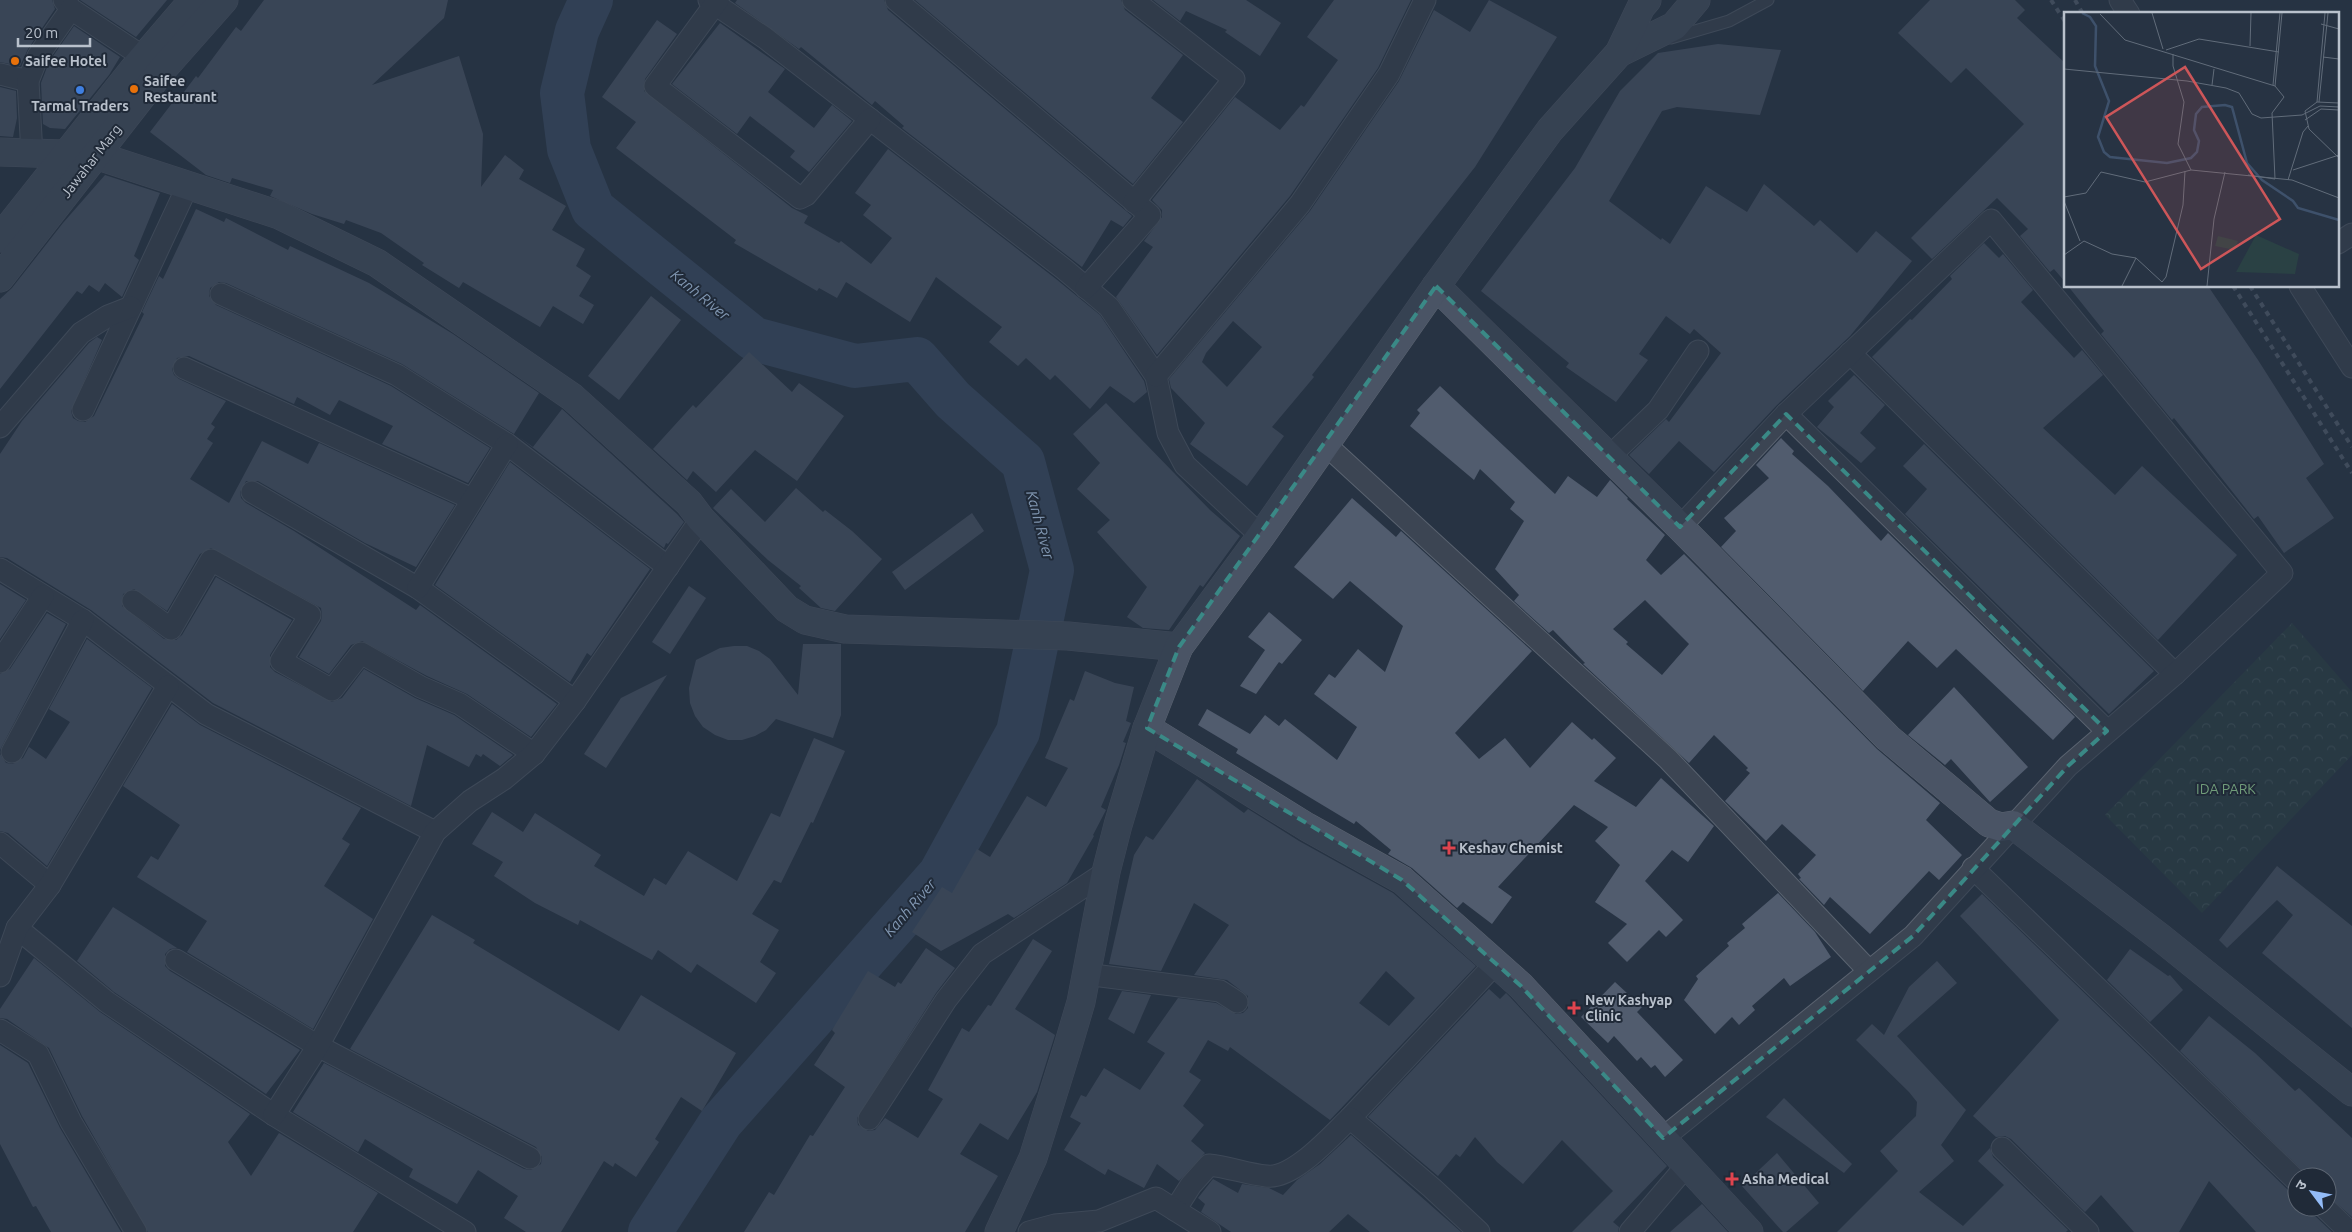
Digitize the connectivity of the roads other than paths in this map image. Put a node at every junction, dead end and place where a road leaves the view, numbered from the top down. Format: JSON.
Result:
{"nodes":[{"id":1,"x":192,"y":0,"type":"edge"},
{"id":2,"x":224,"y":0,"type":"edge"},
{"id":3,"x":896,"y":0,"type":"edge"},
{"id":4,"x":1133,"y":0,"type":"edge"},
{"id":5,"x":1426,"y":0,"type":"edge"},
{"id":6,"x":1768,"y":0,"type":"edge"},
{"id":7,"x":2120,"y":0,"type":"edge"},
{"id":8,"x":714,"y":1,"type":"edge"},
{"id":9,"x":1644,"y":3,"type":"edge"},
{"id":10,"x":67,"y":4,"type":"edge"},
{"id":11,"x":1692,"y":5,"type":"edge"},
{"id":12,"x":2128,"y":12,"type":"edge"},
{"id":13,"x":1619,"y":53,"type":"junction"},
{"id":14,"x":153,"y":63,"type":"junction"},
{"id":15,"x":0,"y":74,"type":"edge"},
{"id":16,"x":28,"y":81,"type":"junction"},
{"id":17,"x":870,"y":119,"type":"junction"},
{"id":18,"x":0,"y":152,"type":"edge"},
{"id":19,"x":32,"y":154,"type":"junction"},
{"id":20,"x":65,"y":155,"type":"junction"},
{"id":21,"x":95,"y":155,"type":"junction"},
{"id":22,"x":188,"y":185,"type":"junction"},
{"id":23,"x":1134,"y":202,"type":"junction"},
{"id":24,"x":2352,"y":234,"type":"edge"},
{"id":25,"x":0,"y":238,"type":"edge"},
{"id":26,"x":2340,"y":242,"type":"edge"},
{"id":27,"x":0,"y":278,"type":"edge"},
{"id":28,"x":1436,"y":286,"type":"junction"},
{"id":29,"x":1086,"y":288,"type":"junction"},
{"id":30,"x":2301,"y":288,"type":"edge"},
{"id":31,"x":221,"y":294,"type":"dead end"},
{"id":32,"x":131,"y":307,"type":"junction"},
{"id":33,"x":1698,"y":351,"type":"dead end"},
{"id":34,"x":1850,"y":352,"type":"junction"},
{"id":35,"x":2352,"y":367,"type":"edge"},
{"id":36,"x":184,"y":368,"type":"dead end"},
{"id":37,"x":1156,"y":376,"type":"junction"},
{"id":38,"x":83,"y":410,"type":"dead end"},
{"id":39,"x":1786,"y":414,"type":"junction"},
{"id":40,"x":0,"y":428,"type":"edge"},
{"id":41,"x":507,"y":444,"type":"junction"},
{"id":42,"x":1325,"y":444,"type":"junction"},
{"id":43,"x":1609,"y":457,"type":"junction"},
{"id":44,"x":252,"y":492,"type":"dead end"},
{"id":45,"x":472,"y":499,"type":"junction"},
{"id":46,"x":701,"y":519,"type":"junction"},
{"id":47,"x":1680,"y":527,"type":"junction"},
{"id":48,"x":1261,"y":536,"type":"junction"},
{"id":49,"x":668,"y":567,"type":"junction"},
{"id":50,"x":0,"y":569,"type":"edge"},
{"id":51,"x":418,"y":588,"type":"junction"},
{"id":52,"x":43,"y":596,"type":"junction"},
{"id":53,"x":133,"y":601,"type":"dead end"},
{"id":54,"x":83,"y":620,"type":"junction"},
{"id":55,"x":1179,"y":647,"type":"junction"},
{"id":56,"x":0,"y":662,"type":"edge"},
{"id":57,"x":2174,"y":674,"type":"junction"},
{"id":58,"x":168,"y":686,"type":"junction"},
{"id":59,"x":575,"y":701,"type":"junction"},
{"id":60,"x":1147,"y":728,"type":"junction"},
{"id":61,"x":2107,"y":731,"type":"junction"},
{"id":62,"x":12,"y":752,"type":"dead end"},
{"id":63,"x":534,"y":754,"type":"junction"},
{"id":64,"x":2013,"y":825,"type":"junction"},
{"id":65,"x":435,"y":832,"type":"junction"},
{"id":66,"x":0,"y":844,"type":"edge"},
{"id":67,"x":1973,"y":868,"type":"junction"},
{"id":68,"x":1106,"y":872,"type":"junction"},
{"id":69,"x":50,"y":884,"type":"junction"},
{"id":70,"x":18,"y":928,"type":"junction"},
{"id":71,"x":176,"y":960,"type":"dead end"},
{"id":72,"x":1496,"y":963,"type":"junction"},
{"id":73,"x":1869,"y":972,"type":"junction"},
{"id":74,"x":1085,"y":974,"type":"junction"},
{"id":75,"x":0,"y":976,"type":"edge"},
{"id":76,"x":1238,"y":1002,"type":"dead end"},
{"id":77,"x":0,"y":1030,"type":"edge"},
{"id":78,"x":318,"y":1046,"type":"junction"},
{"id":79,"x":2352,"y":1092,"type":"edge"},
{"id":80,"x":274,"y":1115,"type":"junction"},
{"id":81,"x":1350,"y":1118,"type":"junction"},
{"id":82,"x":869,"y":1119,"type":"dead end"},
{"id":83,"x":1662,"y":1138,"type":"junction"},
{"id":84,"x":2002,"y":1148,"type":"dead end"},
{"id":85,"x":530,"y":1158,"type":"dead end"},
{"id":86,"x":1687,"y":1166,"type":"junction"},
{"id":87,"x":2287,"y":1172,"type":"edge"},
{"id":88,"x":1174,"y":1210,"type":"junction"},
{"id":89,"x":2334,"y":1217,"type":"edge"},
{"id":90,"x":136,"y":1232,"type":"edge"},
{"id":91,"x":465,"y":1232,"type":"edge"},
{"id":92,"x":999,"y":1232,"type":"edge"},
{"id":93,"x":1029,"y":1232,"type":"edge"},
{"id":94,"x":1210,"y":1232,"type":"edge"},
{"id":95,"x":1479,"y":1232,"type":"edge"},
{"id":96,"x":1630,"y":1232,"type":"edge"},
{"id":97,"x":1749,"y":1232,"type":"edge"},
{"id":98,"x":2088,"y":1232,"type":"edge"},
{"id":99,"x":2350,"y":1232,"type":"edge"}],
"edges":[{"from":1,"to":14,"type":"street"},
{"from":2,"to":14,"type":"street","name":"Jawahar Marg"},
{"from":3,"to":23,"type":"street"},
{"from":4,"to":23,"type":"street"},
{"from":5,"to":37,"type":"street"},
{"from":6,"to":13,"type":"lane"},
{"from":7,"to":12,"type":"street"},
{"from":8,"to":17,"type":"street"},
{"from":8,"to":17,"type":"street"},
{"from":9,"to":13,"type":"street"},
{"from":10,"to":14,"type":"street"},
{"from":10,"to":16,"type":"street"},
{"from":11,"to":13,"type":"street"},
{"from":13,"to":28,"type":"street"},
{"from":14,"to":20,"type":"street"},
{"from":14,"to":21,"type":"street","name":"Jawahar Marg"},
{"from":15,"to":16,"type":"street"},
{"from":16,"to":19,"type":"street"},
{"from":17,"to":29,"type":"street"},
{"from":18,"to":19,"type":"street"},
{"from":19,"to":20,"type":"street"},
{"from":20,"to":21,"type":"street"},
{"from":20,"to":25,"type":"street"},
{"from":21,"to":22,"type":"street"},
{"from":21,"to":27,"type":"street","name":"Jawahar Marg"},
{"from":22,"to":32,"type":"street"},
{"from":22,"to":46,"type":"street"},
{"from":23,"to":29,"type":"street"},
{"from":24,"to":26,"type":"street"},
{"from":28,"to":42,"type":"street"},
{"from":28,"to":43,"type":"street"},
{"from":29,"to":37,"type":"street"},
{"from":30,"to":35,"type":"street"},
{"from":31,"to":41,"type":"street"},
{"from":32,"to":38,"type":"street"},
{"from":32,"to":40,"type":"street"},
{"from":33,"to":43,"type":"street"},
{"from":34,"to":39,"type":"street"},
{"from":34,"to":57,"type":"street"},
{"from":34,"to":57,"type":"street"},
{"from":36,"to":45,"type":"street"},
{"from":37,"to":48,"type":"street"},
{"from":39,"to":47,"type":"street"},
{"from":39,"to":61,"type":"street"},
{"from":41,"to":45,"type":"street"},
{"from":41,"to":49,"type":"street"},
{"from":42,"to":48,"type":"street"},
{"from":42,"to":73,"type":"street"},
{"from":43,"to":47,"type":"street"},
{"from":44,"to":51,"type":"street"},
{"from":45,"to":51,"type":"street"},
{"from":46,"to":49,"type":"street"},
{"from":46,"to":55,"type":"street"},
{"from":47,"to":64,"type":"street"},
{"from":48,"to":55,"type":"street"},
{"from":49,"to":59,"type":"street"},
{"from":50,"to":52,"type":"street"},
{"from":51,"to":59,"type":"street"},
{"from":52,"to":54,"type":"street"},
{"from":52,"to":56,"type":"street"},
{"from":53,"to":63,"type":"street"},
{"from":54,"to":58,"type":"street"},
{"from":54,"to":62,"type":"street"},
{"from":55,"to":60,"type":"street"},
{"from":57,"to":61,"type":"street"},
{"from":58,"to":65,"type":"street"},
{"from":58,"to":69,"type":"street"},
{"from":59,"to":63,"type":"street"},
{"from":60,"to":68,"type":"street"},
{"from":60,"to":72,"type":"street"},
{"from":61,"to":64,"type":"street"},
{"from":63,"to":65,"type":"street"},
{"from":64,"to":67,"type":"street"},
{"from":64,"to":79,"type":"street"},
{"from":65,"to":78,"type":"street"},
{"from":66,"to":69,"type":"street"},
{"from":67,"to":73,"type":"street"},
{"from":67,"to":87,"type":"street"},
{"from":68,"to":74,"type":"street"},
{"from":68,"to":82,"type":"street"},
{"from":69,"to":70,"type":"street"},
{"from":70,"to":75,"type":"street"},
{"from":70,"to":80,"type":"street"},
{"from":71,"to":78,"type":"street"},
{"from":72,"to":81,"type":"street"},
{"from":72,"to":83,"type":"street"},
{"from":73,"to":83,"type":"street"},
{"from":74,"to":76,"type":"street"},
{"from":74,"to":92,"type":"street"},
{"from":77,"to":90,"type":"street"},
{"from":78,"to":80,"type":"street"},
{"from":78,"to":85,"type":"street"},
{"from":80,"to":91,"type":"street"},
{"from":81,"to":88,"type":"street"},
{"from":81,"to":95,"type":"street"},
{"from":83,"to":86,"type":"street"},
{"from":84,"to":98,"type":"street"},
{"from":86,"to":96,"type":"street"},
{"from":86,"to":97,"type":"street"},
{"from":88,"to":93,"type":"street"},
{"from":88,"to":94,"type":"street"},
{"from":89,"to":99,"type":"street"}]}
